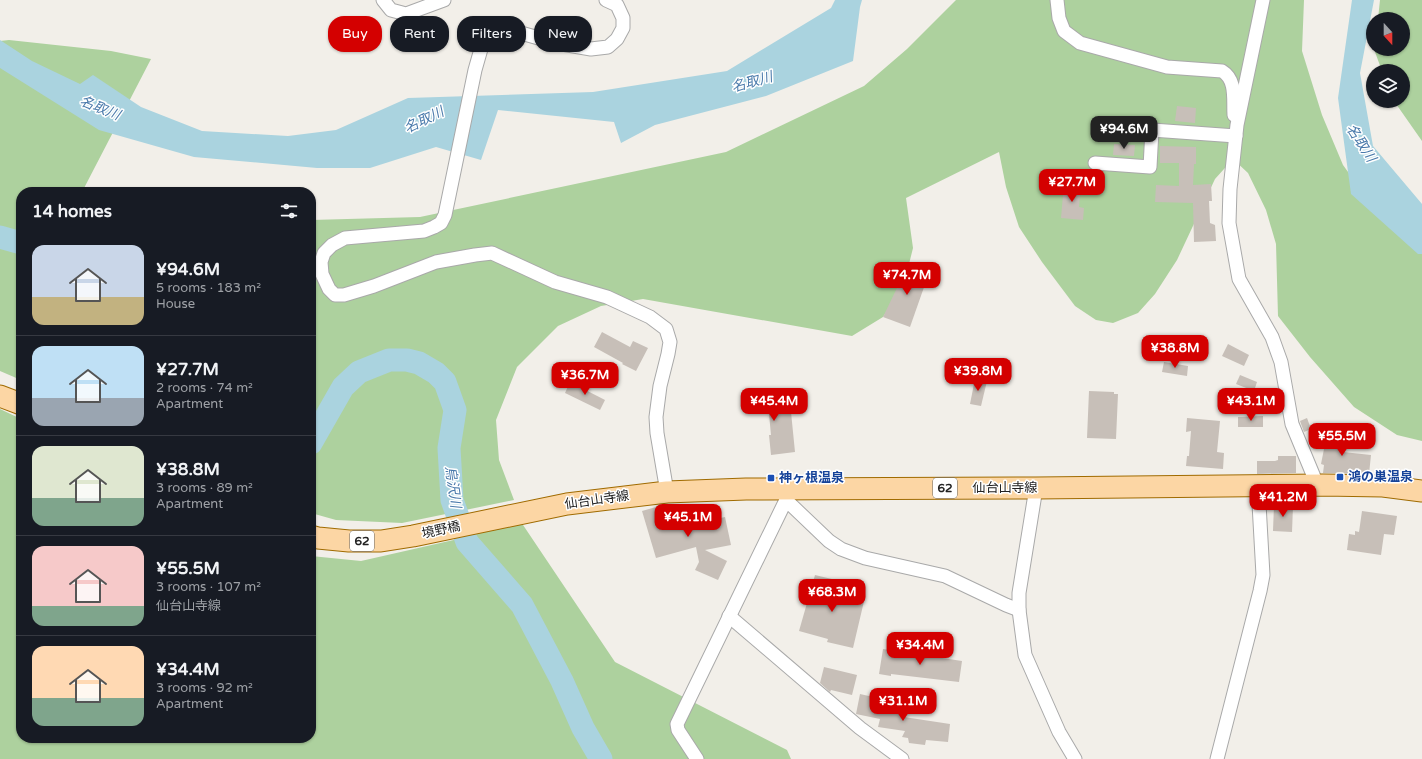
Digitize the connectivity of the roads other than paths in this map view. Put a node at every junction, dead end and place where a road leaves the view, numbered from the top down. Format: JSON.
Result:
{"nodes":[{"id":1,"x":383,"y":0,"type":"edge"},
{"id":2,"x":444,"y":0,"type":"edge"},
{"id":3,"x":606,"y":0,"type":"edge"},
{"id":4,"x":1057,"y":0,"type":"edge"},
{"id":5,"x":1262,"y":0,"type":"edge"},
{"id":6,"x":1237,"y":130,"type":"junction"},
{"id":7,"x":1095,"y":163,"type":"dead end"},
{"id":8,"x":0,"y":396,"type":"edge"},
{"id":9,"x":16,"y":402,"type":"edge"},
{"id":10,"x":1258,"y":486,"type":"junction"},
{"id":11,"x":1314,"y":486,"type":"junction"},
{"id":12,"x":1036,"y":488,"type":"junction"},
{"id":13,"x":1422,"y":491,"type":"edge"},
{"id":14,"x":667,"y":492,"type":"junction"},
{"id":15,"x":786,"y":495,"type":"junction"},
{"id":16,"x":470,"y":525,"type":"joint"},
{"id":17,"x":316,"y":537,"type":"edge"},
{"id":18,"x":1019,"y":610,"type":"junction"},
{"id":19,"x":729,"y":616,"type":"junction"},
{"id":20,"x":697,"y":759,"type":"edge"},
{"id":21,"x":902,"y":759,"type":"edge"},
{"id":22,"x":1075,"y":759,"type":"edge"},
{"id":23,"x":1217,"y":759,"type":"edge"}],
"edges":[{"from":1,"to":2,"type":"street"},
{"from":3,"to":14,"type":"street"},
{"from":4,"to":6,"type":"street"},
{"from":5,"to":6,"type":"street"},
{"from":6,"to":7,"type":"street"},
{"from":6,"to":11,"type":"street"},
{"from":8,"to":9,"type":"main road"},
{"from":10,"to":11,"type":"main road","name":"仙台山寺線","number":"62"},
{"from":10,"to":12,"type":"main road","name":"仙台山寺線","number":"62"},
{"from":10,"to":23,"type":"street"},
{"from":11,"to":13,"type":"main road","name":"仙台山寺線","number":"62"},
{"from":12,"to":15,"type":"main road","name":"仙台山寺線","number":"62"},
{"from":12,"to":18,"type":"street"},
{"from":14,"to":15,"type":"main road","name":"仙台山寺線","number":"62"},
{"from":14,"to":16,"type":"main road","name":"仙台山寺線","number":"62"},
{"from":15,"to":18,"type":"street"},
{"from":15,"to":19,"type":"street"},
{"from":16,"to":17,"type":"main road","name":"境野橋","number":"62"},
{"from":18,"to":22,"type":"street"},
{"from":19,"to":20,"type":"street"},
{"from":19,"to":21,"type":"street"}]}
